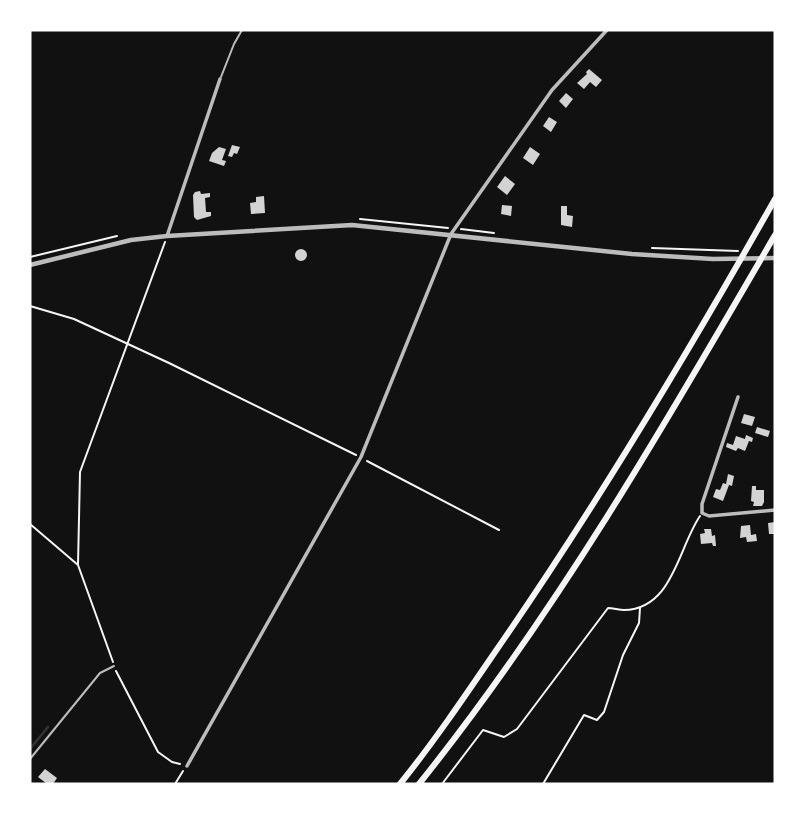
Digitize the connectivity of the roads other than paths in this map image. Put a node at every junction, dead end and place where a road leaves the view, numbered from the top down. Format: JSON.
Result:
{"nodes":[{"id":1,"x":242,"y":30,"type":"edge"},
{"id":2,"x":607,"y":30,"type":"edge"},
{"id":3,"x":220,"y":79,"type":"joint"},
{"id":4,"x":775,"y":199,"type":"edge"},
{"id":5,"x":451,"y":234,"type":"junction"},
{"id":6,"x":775,"y":234,"type":"edge"},
{"id":7,"x":167,"y":236,"type":"junction"},
{"id":8,"x":775,"y":258,"type":"edge"},
{"id":9,"x":30,"y":265,"type":"edge"},
{"id":10,"x":738,"y":397,"type":"dead end"},
{"id":11,"x":775,"y":510,"type":"edge"},
{"id":12,"x":114,"y":666,"type":"road end"},
{"id":13,"x":30,"y":759,"type":"edge"},
{"id":14,"x":187,"y":766,"type":"road end"},
{"id":15,"x":400,"y":784,"type":"edge"},
{"id":16,"x":419,"y":784,"type":"edge"}],
"edges":[{"from":1,"to":3,"type":"lane"},
{"from":2,"to":5,"type":"street"},
{"from":3,"to":7,"type":"street"},
{"from":4,"to":15,"type":"highway"},
{"from":5,"to":7,"type":"street"},
{"from":5,"to":8,"type":"street"},
{"from":5,"to":14,"type":"street"},
{"from":6,"to":16,"type":"highway"},
{"from":7,"to":9,"type":"street"},
{"from":10,"to":11,"type":"street"},
{"from":12,"to":13,"type":"lane"}]}
